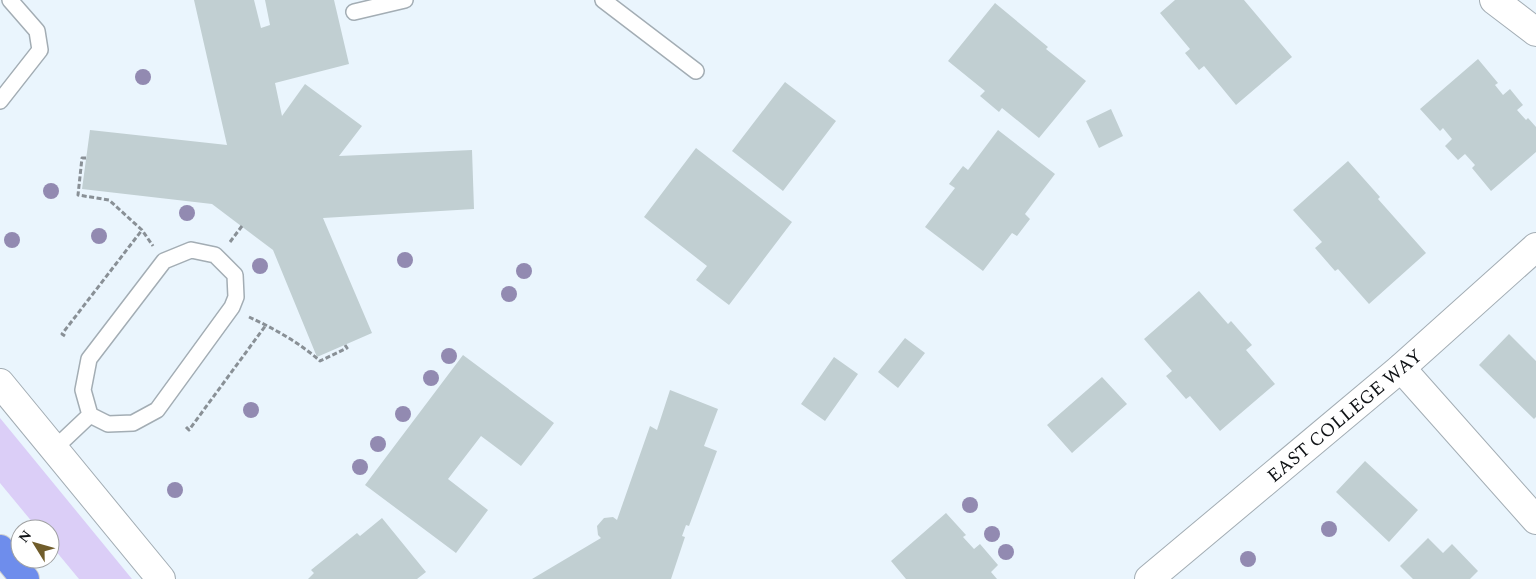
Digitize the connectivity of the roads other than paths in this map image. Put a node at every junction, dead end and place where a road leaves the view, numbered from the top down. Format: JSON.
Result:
{"nodes":[{"id":1,"x":10,"y":0,"type":"edge"},
{"id":2,"x":406,"y":0,"type":"edge"},
{"id":3,"x":603,"y":0,"type":"edge"},
{"id":4,"x":1494,"y":0,"type":"edge"},
{"id":5,"x":354,"y":12,"type":"dead end"},
{"id":6,"x":1536,"y":32,"type":"edge"},
{"id":7,"x":696,"y":71,"type":"dead end"},
{"id":8,"x":0,"y":101,"type":"edge"},
{"id":9,"x":1536,"y":247,"type":"edge"},
{"id":10,"x":1401,"y":368,"type":"junction"},
{"id":11,"x":0,"y":384,"type":"edge"},
{"id":12,"x":90,"y":415,"type":"junction"},
{"id":13,"x":54,"y":449,"type":"junction"},
{"id":14,"x":1536,"y":520,"type":"edge"},
{"id":15,"x":0,"y":549,"type":"edge"},
{"id":16,"x":25,"y":579,"type":"edge"},
{"id":17,"x":161,"y":579,"type":"edge"},
{"id":18,"x":1149,"y":579,"type":"edge"}],
"edges":[{"from":1,"to":8,"type":"lane"},
{"from":2,"to":5,"type":"lane"},
{"from":3,"to":7,"type":"lane"},
{"from":4,"to":6,"type":"street"},
{"from":9,"to":10,"type":"street","name":"EAST COLLEGE WAY"},
{"from":10,"to":14,"type":"street"},
{"from":10,"to":18,"type":"street","name":"EAST COLLEGE WAY"},
{"from":11,"to":13,"type":"street"},
{"from":12,"to":12,"type":"lane"},
{"from":12,"to":13,"type":"lane"},
{"from":13,"to":17,"type":"street"},
{"from":15,"to":16,"type":"highway"}]}
